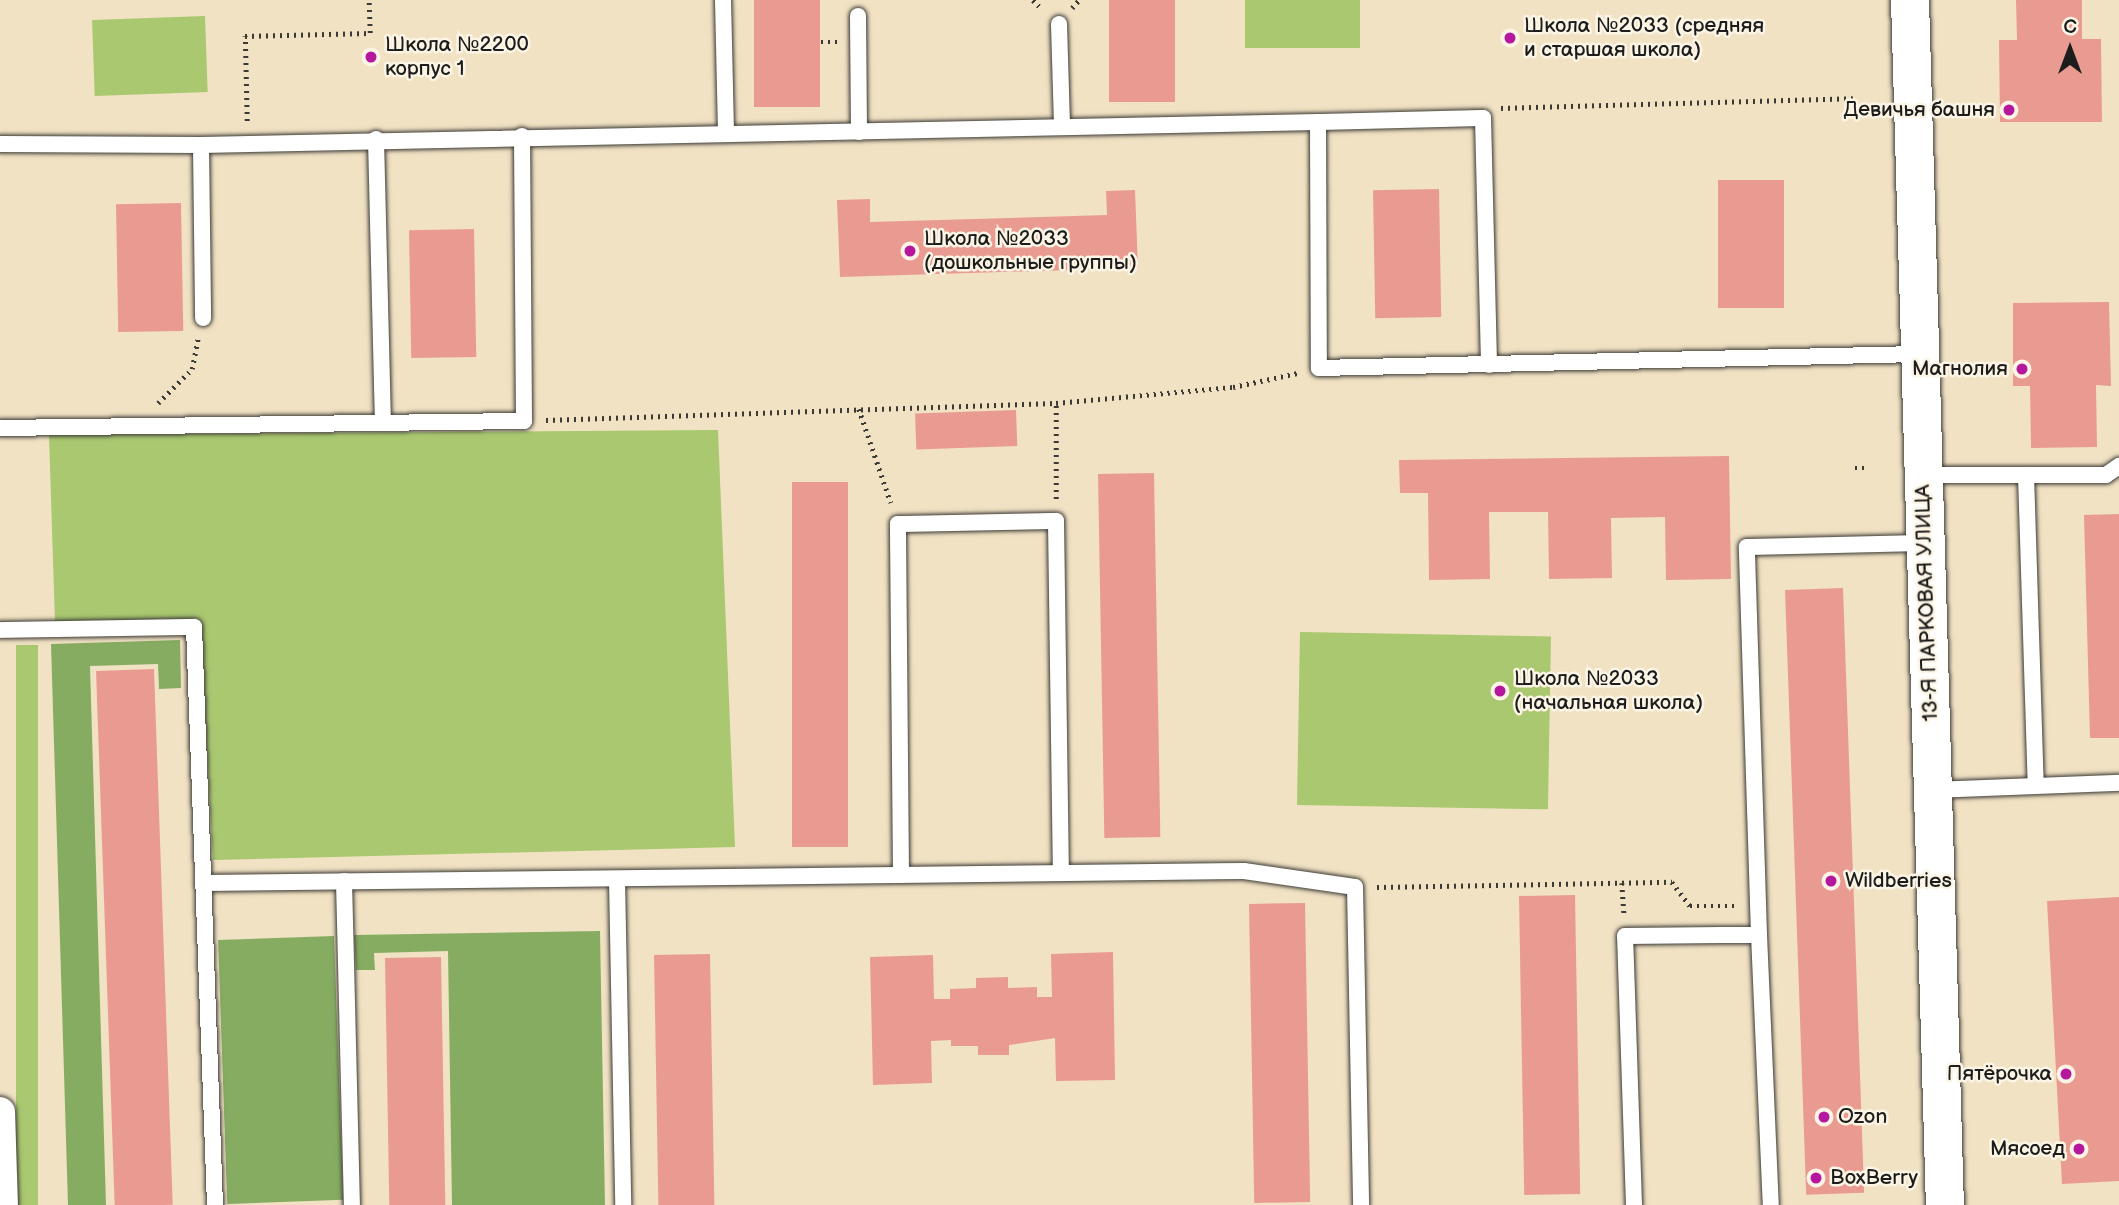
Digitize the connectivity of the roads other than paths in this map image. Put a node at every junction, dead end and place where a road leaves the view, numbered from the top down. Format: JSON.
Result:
{"nodes":[{"id":1,"x":723,"y":0,"type":"edge"},
{"id":2,"x":1910,"y":0,"type":"edge"},
{"id":3,"x":858,"y":16,"type":"dead end"},
{"id":4,"x":1059,"y":24,"type":"dead end"},
{"id":5,"x":1318,"y":122,"type":"junction"},
{"id":6,"x":1062,"y":127,"type":"junction"},
{"id":7,"x":859,"y":132,"type":"junction"},
{"id":8,"x":726,"y":134,"type":"junction"},
{"id":9,"x":522,"y":136,"type":"junction"},
{"id":10,"x":376,"y":139,"type":"junction"},
{"id":11,"x":0,"y":144,"type":"edge"},
{"id":12,"x":201,"y":145,"type":"junction"},
{"id":13,"x":203,"y":318,"type":"road end"},
{"id":14,"x":1919,"y":354,"type":"junction"},
{"id":15,"x":1489,"y":365,"type":"junction"},
{"id":16,"x":383,"y":421,"type":"junction"},
{"id":17,"x":0,"y":428,"type":"edge"},
{"id":18,"x":2119,"y":466,"type":"edge"},
{"id":19,"x":1922,"y":475,"type":"junction"},
{"id":20,"x":2026,"y":475,"type":"junction"},
{"id":21,"x":1924,"y":543,"type":"junction"},
{"id":22,"x":0,"y":630,"type":"edge"},
{"id":23,"x":2119,"y":783,"type":"edge"},
{"id":24,"x":2036,"y":785,"type":"junction"},
{"id":25,"x":1934,"y":790,"type":"junction"},
{"id":26,"x":1061,"y":873,"type":"junction"},
{"id":27,"x":901,"y":875,"type":"junction"},
{"id":28,"x":617,"y":878,"type":"junction"},
{"id":29,"x":344,"y":881,"type":"junction"},
{"id":30,"x":204,"y":883,"type":"junction"},
{"id":31,"x":1759,"y":935,"type":"junction"},
{"id":32,"x":0,"y":1112,"type":"edge"},
{"id":33,"x":3,"y":1205,"type":"edge"},
{"id":34,"x":215,"y":1205,"type":"edge"},
{"id":35,"x":352,"y":1205,"type":"edge"},
{"id":36,"x":623,"y":1205,"type":"edge"},
{"id":37,"x":1361,"y":1205,"type":"edge"},
{"id":38,"x":1634,"y":1205,"type":"edge"},
{"id":39,"x":1771,"y":1205,"type":"edge"},
{"id":40,"x":1945,"y":1205,"type":"edge"}],
"edges":[{"from":1,"to":8,"type":"lane"},
{"from":2,"to":14,"type":"street","name":"13-Я ПАРКОВАЯ УЛИЦА"},
{"from":3,"to":7,"type":"lane"},
{"from":4,"to":6,"type":"lane"},
{"from":5,"to":6,"type":"lane"},
{"from":5,"to":15,"type":"lane"},
{"from":5,"to":15,"type":"lane"},
{"from":6,"to":7,"type":"lane"},
{"from":7,"to":8,"type":"lane"},
{"from":8,"to":9,"type":"lane"},
{"from":9,"to":10,"type":"lane"},
{"from":9,"to":16,"type":"lane"},
{"from":10,"to":12,"type":"lane"},
{"from":10,"to":16,"type":"lane"},
{"from":11,"to":12,"type":"lane"},
{"from":12,"to":13,"type":"lane"},
{"from":14,"to":15,"type":"lane"},
{"from":14,"to":19,"type":"street","name":"13-Я ПАРКОВАЯ УЛИЦА"},
{"from":16,"to":17,"type":"lane"},
{"from":18,"to":20,"type":"lane"},
{"from":19,"to":20,"type":"lane"},
{"from":19,"to":21,"type":"street","name":"13-Я ПАРКОВАЯ УЛИЦА"},
{"from":20,"to":24,"type":"lane"},
{"from":21,"to":25,"type":"street","name":"13-Я ПАРКОВАЯ УЛИЦА"},
{"from":21,"to":31,"type":"lane"},
{"from":22,"to":30,"type":"lane"},
{"from":23,"to":24,"type":"lane"},
{"from":24,"to":25,"type":"lane"},
{"from":25,"to":40,"type":"street","name":"13-Я ПАРКОВАЯ УЛИЦА"},
{"from":26,"to":27,"type":"lane"},
{"from":26,"to":27,"type":"lane"},
{"from":26,"to":37,"type":"lane"},
{"from":27,"to":28,"type":"lane"},
{"from":28,"to":29,"type":"lane"},
{"from":28,"to":36,"type":"lane"},
{"from":29,"to":30,"type":"lane"},
{"from":29,"to":35,"type":"lane"},
{"from":30,"to":34,"type":"lane"},
{"from":31,"to":38,"type":"lane"},
{"from":31,"to":39,"type":"lane"},
{"from":32,"to":33,"type":"street"}]}
